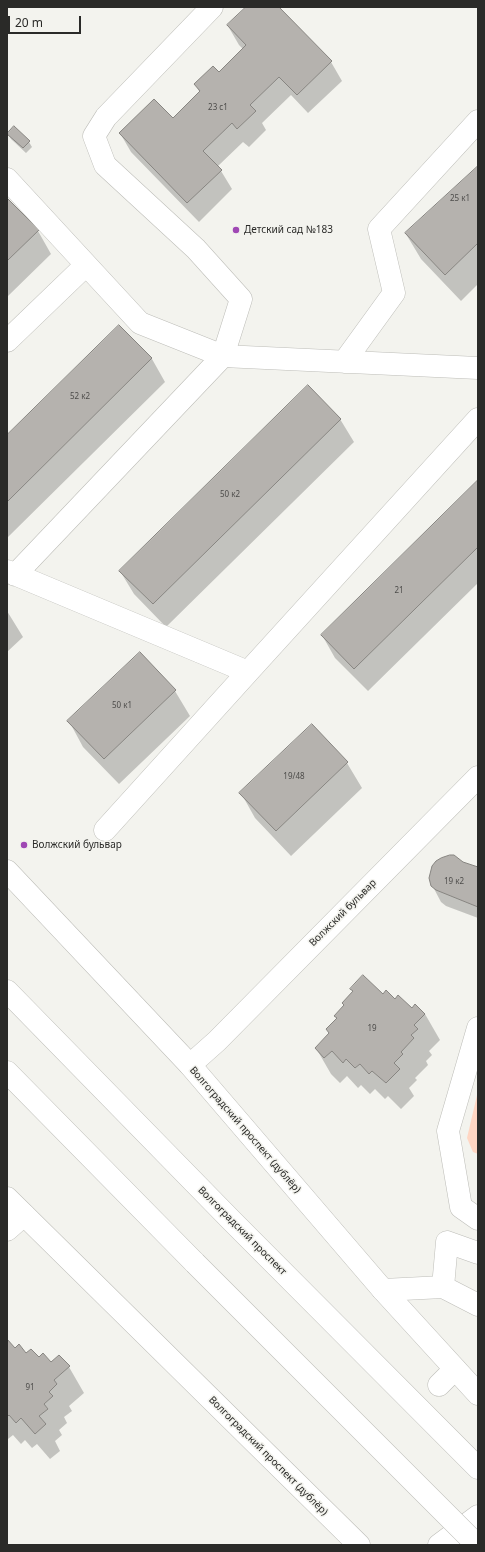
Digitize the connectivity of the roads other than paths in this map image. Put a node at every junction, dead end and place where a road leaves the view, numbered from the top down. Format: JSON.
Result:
{"nodes":[{"id":1,"x":212,"y":7,"type":"edge"},
{"id":2,"x":478,"y":121,"type":"edge"},
{"id":3,"x":7,"y":179,"type":"edge"},
{"id":4,"x":86,"y":265,"type":"junction"},
{"id":5,"x":7,"y":341,"type":"edge"},
{"id":6,"x":223,"y":356,"type":"junction"},
{"id":7,"x":344,"y":362,"type":"junction"},
{"id":8,"x":478,"y":368,"type":"edge"},
{"id":9,"x":478,"y":419,"type":"edge"},
{"id":10,"x":11,"y":573,"type":"edge"},
{"id":11,"x":248,"y":672,"type":"junction"},
{"id":12,"x":478,"y":777,"type":"edge"},
{"id":13,"x":105,"y":830,"type":"dead end"},
{"id":14,"x":7,"y":871,"type":"edge"},
{"id":15,"x":7,"y":991,"type":"edge"},
{"id":16,"x":478,"y":1028,"type":"edge"},
{"id":17,"x":190,"y":1065,"type":"junction"},
{"id":18,"x":7,"y":1072,"type":"edge"},
{"id":19,"x":7,"y":1198,"type":"edge"},
{"id":20,"x":24,"y":1215,"type":"junction"},
{"id":21,"x":478,"y":1219,"type":"edge"},
{"id":22,"x":7,"y":1230,"type":"edge"},
{"id":23,"x":478,"y":1253,"type":"edge"},
{"id":24,"x":443,"y":1287,"type":"junction"},
{"id":25,"x":383,"y":1290,"type":"junction"},
{"id":26,"x":478,"y":1305,"type":"edge"},
{"id":27,"x":455,"y":1369,"type":"junction"},
{"id":28,"x":439,"y":1386,"type":"dead end"},
{"id":29,"x":478,"y":1394,"type":"edge"},
{"id":30,"x":478,"y":1468,"type":"edge"},
{"id":31,"x":478,"y":1516,"type":"edge"},
{"id":32,"x":338,"y":1536,"type":"edge"},
{"id":33,"x":359,"y":1545,"type":"edge"},
{"id":34,"x":439,"y":1545,"type":"edge"},
{"id":35,"x":477,"y":1545,"type":"edge"}],
"edges":[{"from":1,"to":6,"type":"main road"},
{"from":2,"to":7,"type":"main road"},
{"from":3,"to":4,"type":"main road"},
{"from":4,"to":5,"type":"main road"},
{"from":4,"to":6,"type":"main road"},
{"from":6,"to":7,"type":"main road"},
{"from":6,"to":10,"type":"main road"},
{"from":7,"to":8,"type":"main road"},
{"from":9,"to":11,"type":"main road"},
{"from":10,"to":11,"type":"main road"},
{"from":11,"to":13,"type":"main road"},
{"from":12,"to":17,"type":"main road","name":"Волжский бульвар"},
{"from":14,"to":17,"type":"main road","name":"Волгоградский проспект (дублёр)"},
{"from":15,"to":30,"type":"main road","name":"Волгоградский проспект"},
{"from":16,"to":21,"type":"main road"},
{"from":17,"to":25,"type":"main road","name":"Волгоградский проспект (дублёр)"},
{"from":18,"to":35,"type":"main road","bridge":true},
{"from":19,"to":20,"type":"main road","name":"Волгоградский проспект (дублёр)"},
{"from":20,"to":22,"type":"main road"},
{"from":20,"to":32,"type":"main road","name":"Волгоградский проспект (дублёр)"},
{"from":23,"to":24,"type":"main road"},
{"from":24,"to":25,"type":"main road"},
{"from":24,"to":26,"type":"main road"},
{"from":25,"to":27,"type":"main road","name":"Волгоградский проспект (дублёр)"},
{"from":27,"to":28,"type":"main road"},
{"from":27,"to":29,"type":"main road","name":"Волгоградский проспект (дублёр)"},
{"from":31,"to":34,"type":"main road"},
{"from":32,"to":33,"type":"main road","name":"Волгоградский проспект (дублёр)"}]}
